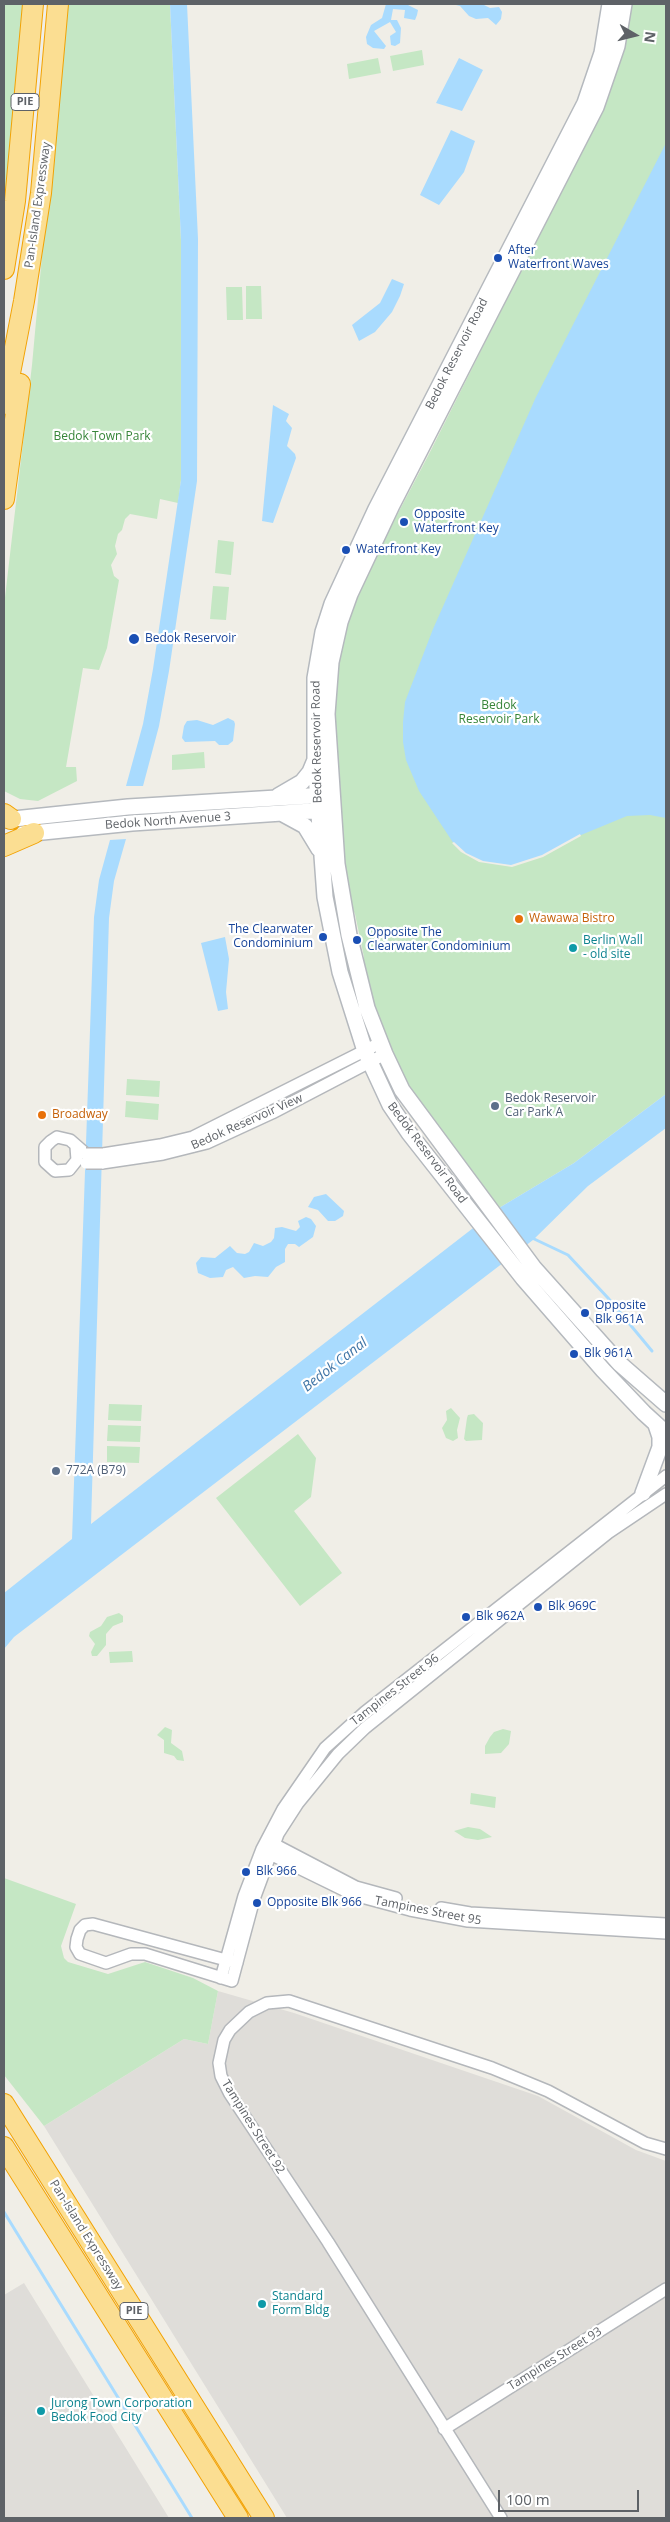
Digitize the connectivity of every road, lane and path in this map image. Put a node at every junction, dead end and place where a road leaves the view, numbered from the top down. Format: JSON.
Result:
{"nodes":[{"id":1,"x":33,"y":4,"type":"edge"},
{"id":2,"x":58,"y":4,"type":"edge"},
{"id":3,"x":610,"y":4,"type":"edge"},
{"id":4,"x":624,"y":4,"type":"edge"},
{"id":5,"x":15,"y":200,"type":"junction"},
{"id":6,"x":4,"y":243,"type":"edge"},
{"id":7,"x":4,"y":269,"type":"edge"},
{"id":8,"x":24,"y":301,"type":"junction"},
{"id":9,"x":4,"y":404,"type":"edge"},
{"id":10,"x":4,"y":499,"type":"edge"},
{"id":11,"x":392,"y":505,"type":"junction"},
{"id":12,"x":376,"y":509,"type":"junction"},
{"id":13,"x":315,"y":760,"type":"junction"},
{"id":14,"x":272,"y":799,"type":"junction"},
{"id":15,"x":333,"y":802,"type":"junction"},
{"id":16,"x":317,"y":804,"type":"junction"},
{"id":17,"x":283,"y":814,"type":"junction"},
{"id":18,"x":6,"y":822,"type":"edge"},
{"id":19,"x":34,"y":833,"type":"junction"},
{"id":20,"x":4,"y":846,"type":"edge"},
{"id":21,"x":320,"y":852,"type":"junction"},
{"id":22,"x":382,"y":1049,"type":"junction"},
{"id":23,"x":367,"y":1056,"type":"junction"},
{"id":24,"x":76,"y":1147,"type":"junction"},
{"id":25,"x":86,"y":1158,"type":"junction"},
{"id":26,"x":72,"y":1168,"type":"junction"},
{"id":27,"x":528,"y":1273,"type":"junction"},
{"id":28,"x":664,"y":1401,"type":"edge"},
{"id":29,"x":661,"y":1429,"type":"edge"},
{"id":30,"x":666,"y":1476,"type":"edge"},
{"id":31,"x":643,"y":1493,"type":"junction"},
{"id":32,"x":666,"y":1494,"type":"edge"},
{"id":33,"x":267,"y":1847,"type":"junction"},
{"id":34,"x":666,"y":1924,"type":"edge"},
{"id":35,"x":666,"y":1933,"type":"edge"},
{"id":36,"x":231,"y":1962,"type":"junction"},
{"id":37,"x":4,"y":2104,"type":"edge"},
{"id":38,"x":4,"y":2147,"type":"edge"},
{"id":39,"x":666,"y":2149,"type":"edge"},
{"id":40,"x":666,"y":2289,"type":"edge"},
{"id":41,"x":444,"y":2429,"type":"junction"},
{"id":42,"x":238,"y":2518,"type":"edge"},
{"id":43,"x":264,"y":2518,"type":"edge"},
{"id":44,"x":501,"y":2518,"type":"edge"}],
"edges":[{"from":1,"to":5,"type":"highway","name":"Pan-Island Expressway","number":"PIE"},
{"from":2,"to":8,"type":"highway","name":"Pan-Island Expressway","number":"PIE"},
{"from":3,"to":12,"type":"main road","name":"Bedok Reservoir Road"},
{"from":4,"to":11,"type":"main road","name":"Bedok Reservoir Road"},
{"from":5,"to":6,"type":"highway"},
{"from":5,"to":7,"type":"highway","name":"Pan-Island Expressway","number":"PIE"},
{"from":8,"to":9,"type":"highway","name":"Pan-Island Expressway","number":"PIE"},
{"from":8,"to":10,"type":"highway"},
{"from":11,"to":12,"type":"main road"},
{"from":11,"to":15,"type":"main road","name":"Bedok Reservoir Road"},
{"from":12,"to":13,"type":"main road","name":"Bedok Reservoir Road"},
{"from":13,"to":14,"type":"main road"},
{"from":13,"to":16,"type":"main road","name":"Bedok Reservoir Road"},
{"from":14,"to":16,"type":"main road","name":"Bedok North Avenue 3"},
{"from":14,"to":18,"type":"main road","name":"Bedok North Avenue 3"},
{"from":15,"to":16,"type":"main road","name":"Bedok North Avenue 3"},
{"from":15,"to":22,"type":"main road","name":"Bedok Reservoir Road"},
{"from":16,"to":17,"type":"main road","name":"Bedok North Avenue 3"},
{"from":16,"to":21,"type":"main road","name":"Bedok Reservoir Road"},
{"from":17,"to":19,"type":"main road","name":"Bedok North Avenue 3"},
{"from":17,"to":21,"type":"main road"},
{"from":18,"to":19,"type":"main road","name":"Bedok North Avenue 3"},
{"from":19,"to":20,"type":"highway"},
{"from":21,"to":23,"type":"main road","name":"Bedok Reservoir Road"},
{"from":22,"to":23,"type":"street","name":"Bedok Reservoir View"},
{"from":22,"to":27,"type":"main road","name":"Bedok Reservoir Road"},
{"from":23,"to":25,"type":"street","name":"Bedok Reservoir View","bridge":true},
{"from":23,"to":27,"type":"main road","name":"Bedok Reservoir Road"},
{"from":24,"to":25,"type":"street","name":"Bedok Reservoir View"},
{"from":24,"to":26,"type":"street"},
{"from":24,"to":26,"type":"street","name":"Bedok Reservoir View"},
{"from":25,"to":26,"type":"street","name":"Bedok Reservoir View"},
{"from":27,"to":28,"type":"main road","name":"Bedok Reservoir Road"},
{"from":27,"to":29,"type":"main road","name":"Bedok Reservoir Road"},
{"from":29,"to":31,"type":"main road"},
{"from":30,"to":31,"type":"street","name":"Tampines Street 96"},
{"from":31,"to":33,"type":"street","name":"Tampines Street 96"},
{"from":32,"to":33,"type":"street","name":"Tampines Street 96"},
{"from":33,"to":34,"type":"street","name":"Tampines Street 95"},
{"from":33,"to":35,"type":"street","name":"Tampines Street 95"},
{"from":33,"to":36,"type":"street","name":"Tampines Street 96"},
{"from":36,"to":36,"type":"street","name":"Tampines Street 96"},
{"from":37,"to":43,"type":"highway","name":"Pan-Island Expressway","number":"PIE"},
{"from":38,"to":42,"type":"highway","name":"Pan-Island Expressway","number":"PIE"},
{"from":39,"to":41,"type":"street","name":"Tampines Street 92"},
{"from":40,"to":41,"type":"street","name":"Tampines Street 93"},
{"from":41,"to":44,"type":"street","name":"Tampines Street 92"}]}
